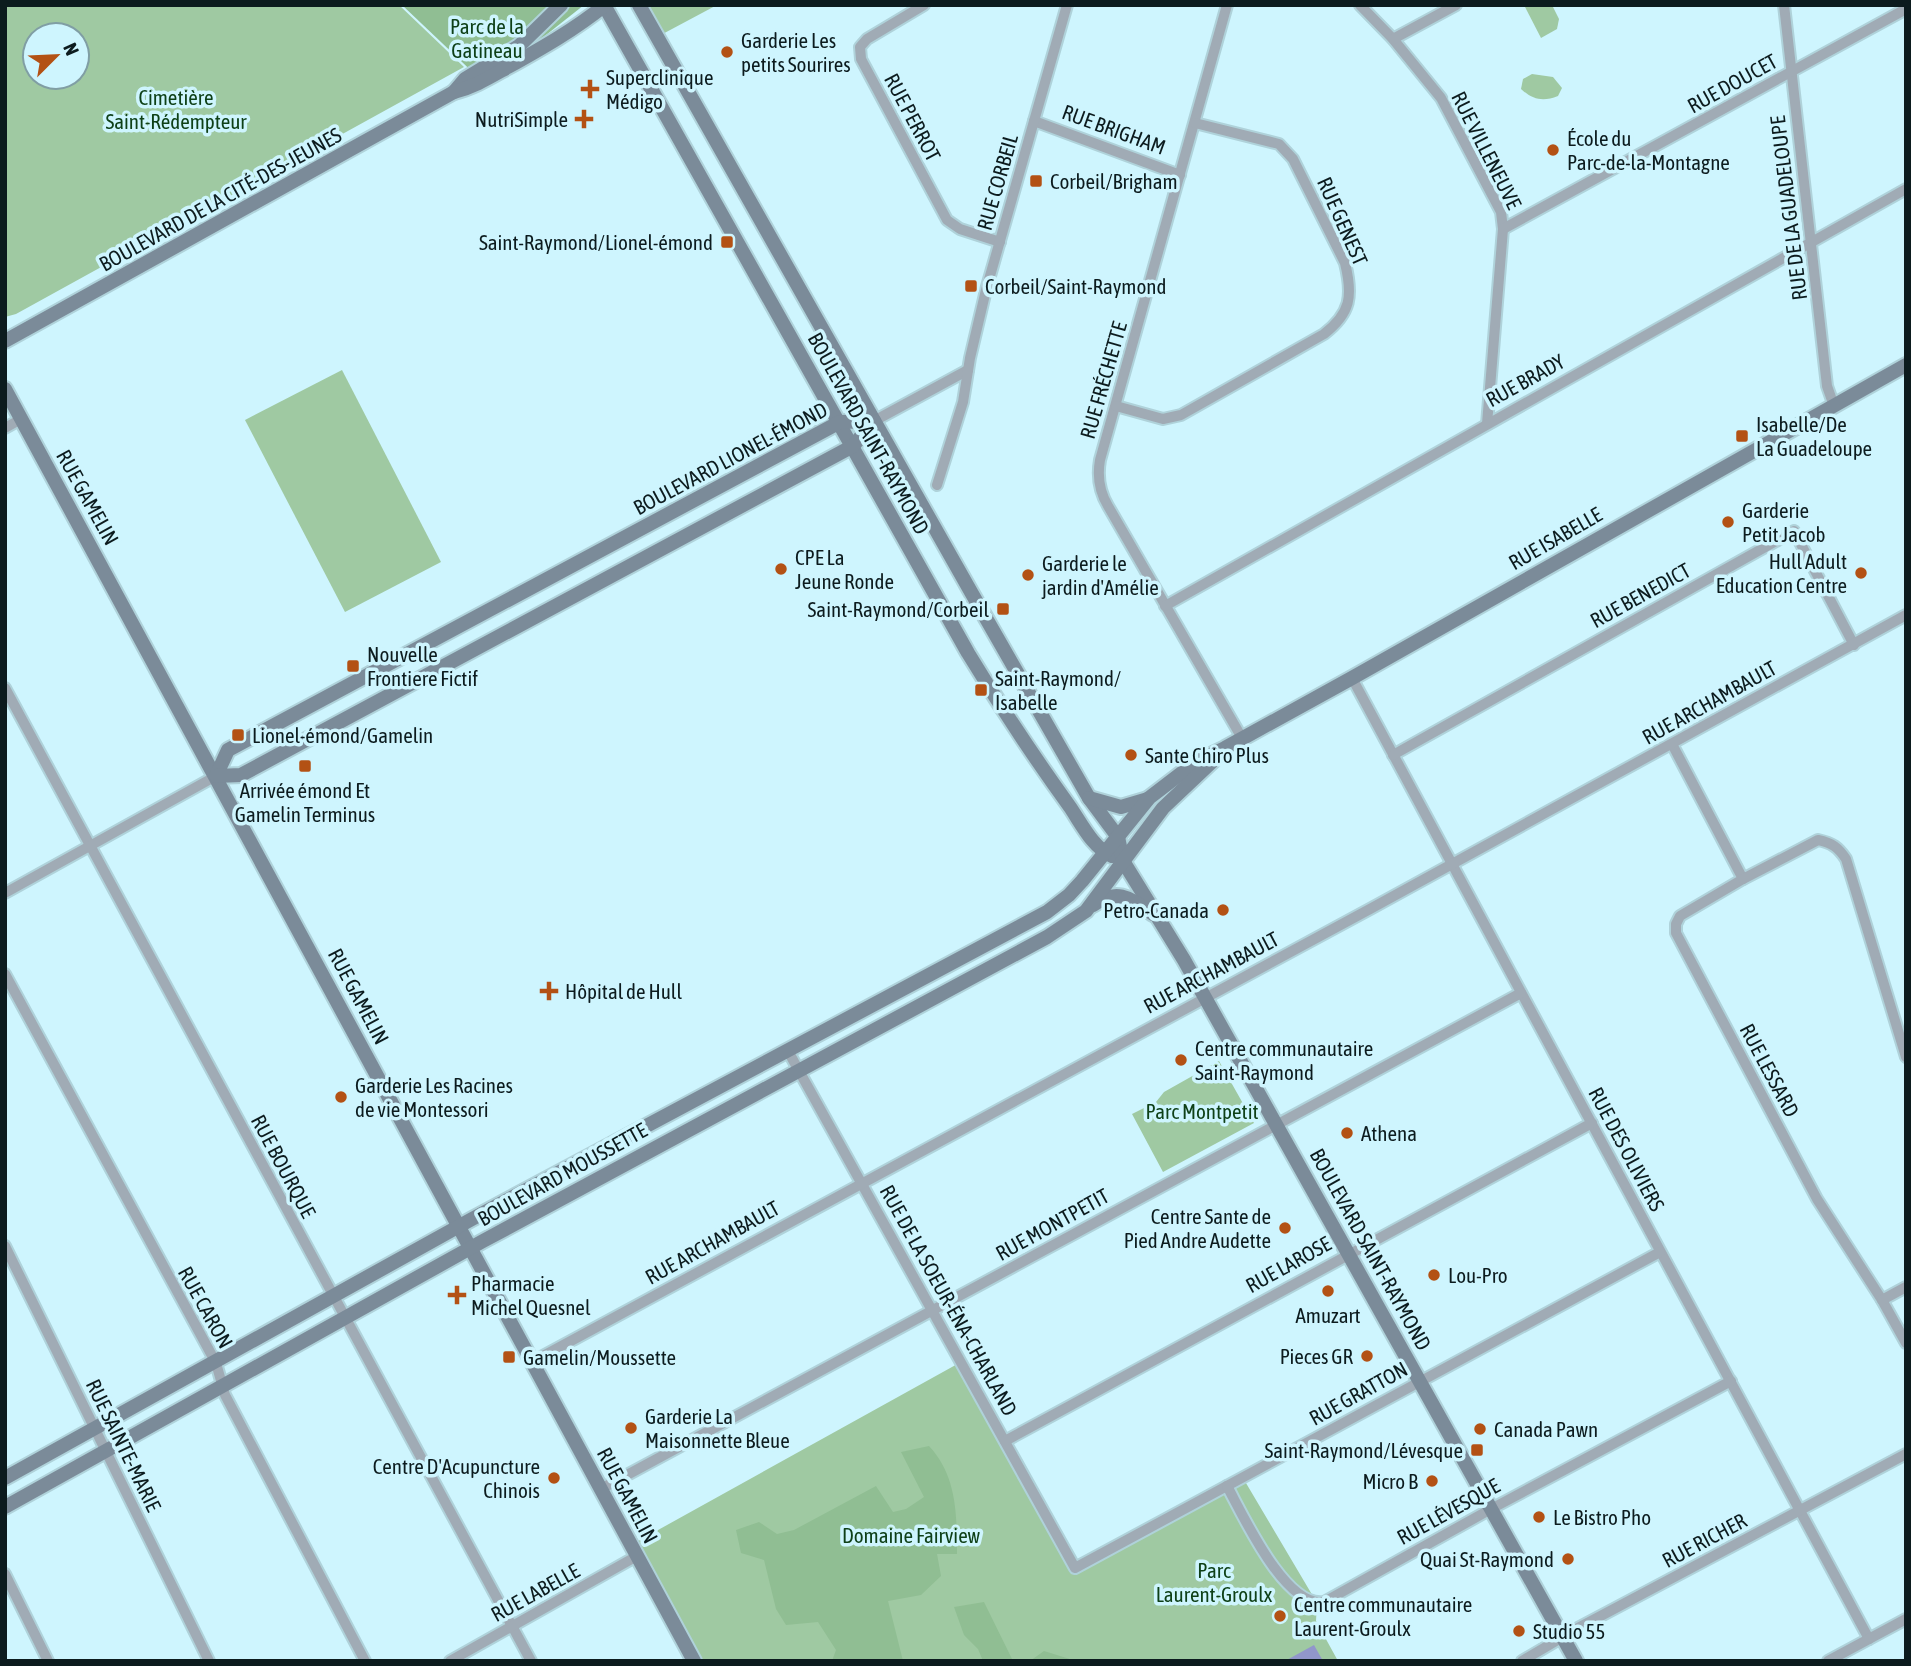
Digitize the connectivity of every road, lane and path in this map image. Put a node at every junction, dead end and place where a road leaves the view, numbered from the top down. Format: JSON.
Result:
{"nodes":[{"id":1,"x":561,"y":5,"type":"edge"},
{"id":2,"x":604,"y":5,"type":"edge"},
{"id":3,"x":639,"y":5,"type":"edge"},
{"id":4,"x":924,"y":5,"type":"edge"},
{"id":5,"x":1067,"y":5,"type":"edge"},
{"id":6,"x":1227,"y":5,"type":"edge"},
{"id":7,"x":1360,"y":5,"type":"edge"},
{"id":8,"x":1455,"y":5,"type":"edge"},
{"id":9,"x":1784,"y":5,"type":"edge"},
{"id":10,"x":1906,"y":9,"type":"edge"},
{"id":11,"x":1393,"y":39,"type":"junction"},
{"id":12,"x":1791,"y":72,"type":"junction"},
{"id":13,"x":454,"y":92,"type":"junction"},
{"id":14,"x":1034,"y":121,"type":"junction"},
{"id":15,"x":1195,"y":123,"type":"junction"},
{"id":16,"x":1180,"y":175,"type":"junction"},
{"id":17,"x":1906,"y":189,"type":"edge"},
{"id":18,"x":1503,"y":229,"type":"junction"},
{"id":19,"x":1812,"y":240,"type":"junction"},
{"id":20,"x":999,"y":242,"type":"junction"},
{"id":21,"x":5,"y":341,"type":"edge"},
{"id":22,"x":1906,"y":365,"type":"edge"},
{"id":23,"x":968,"y":370,"type":"junction"},
{"id":24,"x":5,"y":388,"type":"edge"},
{"id":25,"x":1116,"y":406,"type":"junction"},
{"id":26,"x":1834,"y":406,"type":"junction"},
{"id":27,"x":21,"y":419,"type":"junction"},
{"id":28,"x":874,"y":421,"type":"junction"},
{"id":29,"x":840,"y":422,"type":"junction"},
{"id":30,"x":1487,"y":424,"type":"junction"},
{"id":31,"x":5,"y":428,"type":"edge"},
{"id":32,"x":853,"y":446,"type":"junction"},
{"id":33,"x":937,"y":485,"type":"dead end"},
{"id":34,"x":1164,"y":606,"type":"junction"},
{"id":35,"x":1906,"y":615,"type":"edge"},
{"id":36,"x":1854,"y":645,"type":"junction"},
{"id":37,"x":1352,"y":678,"type":"junction"},
{"id":38,"x":5,"y":688,"type":"edge"},
{"id":39,"x":1242,"y":738,"type":"junction"},
{"id":40,"x":1672,"y":744,"type":"junction"},
{"id":41,"x":1225,"y":748,"type":"junction"},
{"id":42,"x":1393,"y":755,"type":"junction"},
{"id":43,"x":216,"y":776,"type":"junction"},
{"id":44,"x":1089,"y":798,"type":"junction"},
{"id":45,"x":1149,"y":799,"type":"junction"},
{"id":46,"x":1118,"y":837,"type":"junction"},
{"id":47,"x":91,"y":845,"type":"junction"},
{"id":48,"x":1104,"y":853,"type":"junction"},
{"id":49,"x":1122,"y":861,"type":"junction"},
{"id":50,"x":1451,"y":863,"type":"junction"},
{"id":51,"x":1744,"y":879,"type":"junction"},
{"id":52,"x":5,"y":892,"type":"edge"},
{"id":53,"x":1086,"y":911,"type":"junction"},
{"id":54,"x":1157,"y":916,"type":"junction"},
{"id":55,"x":5,"y":974,"type":"edge"},
{"id":56,"x":1521,"y":993,"type":"junction"},
{"id":57,"x":1205,"y":996,"type":"junction"},
{"id":58,"x":788,"y":1051,"type":"junction"},
{"id":59,"x":1906,"y":1057,"type":"edge"},
{"id":60,"x":799,"y":1069,"type":"junction"},
{"id":61,"x":1591,"y":1123,"type":"junction"},
{"id":62,"x":1277,"y":1124,"type":"junction"},
{"id":63,"x":862,"y":1182,"type":"junction"},
{"id":64,"x":459,"y":1226,"type":"junction"},
{"id":65,"x":5,"y":1246,"type":"edge"},
{"id":66,"x":471,"y":1247,"type":"junction"},
{"id":67,"x":1349,"y":1252,"type":"junction"},
{"id":68,"x":1660,"y":1252,"type":"junction"},
{"id":69,"x":1906,"y":1287,"type":"edge"},
{"id":70,"x":332,"y":1296,"type":"junction"},
{"id":71,"x":1882,"y":1300,"type":"junction"},
{"id":72,"x":933,"y":1311,"type":"junction"},
{"id":73,"x":344,"y":1318,"type":"junction"},
{"id":74,"x":1906,"y":1343,"type":"edge"},
{"id":75,"x":532,"y":1362,"type":"junction"},
{"id":76,"x":216,"y":1363,"type":"junction"},
{"id":77,"x":1420,"y":1381,"type":"junction"},
{"id":78,"x":1731,"y":1381,"type":"junction"},
{"id":79,"x":221,"y":1388,"type":"junction"},
{"id":80,"x":94,"y":1429,"type":"junction"},
{"id":81,"x":1004,"y":1441,"type":"junction"},
{"id":82,"x":105,"y":1452,"type":"junction"},
{"id":83,"x":1906,"y":1454,"type":"edge"},
{"id":84,"x":5,"y":1478,"type":"edge"},
{"id":85,"x":1227,"y":1486,"type":"junction"},
{"id":86,"x":601,"y":1489,"type":"junction"},
{"id":87,"x":5,"y":1507,"type":"edge"},
{"id":88,"x":1491,"y":1509,"type":"junction"},
{"id":89,"x":1799,"y":1510,"type":"junction"},
{"id":90,"x":637,"y":1556,"type":"junction"},
{"id":91,"x":1075,"y":1568,"type":"joint"},
{"id":92,"x":5,"y":1574,"type":"edge"},
{"id":93,"x":1906,"y":1619,"type":"edge"},
{"id":94,"x":512,"y":1626,"type":"junction"},
{"id":95,"x":1563,"y":1637,"type":"junction"},
{"id":96,"x":1869,"y":1639,"type":"junction"},
{"id":97,"x":48,"y":1661,"type":"edge"},
{"id":98,"x":209,"y":1661,"type":"edge"},
{"id":99,"x":365,"y":1661,"type":"edge"},
{"id":100,"x":450,"y":1661,"type":"edge"},
{"id":101,"x":531,"y":1661,"type":"edge"},
{"id":102,"x":694,"y":1661,"type":"edge"},
{"id":103,"x":1522,"y":1661,"type":"edge"},
{"id":104,"x":1576,"y":1661,"type":"edge"},
{"id":105,"x":1828,"y":1661,"type":"edge"}],
"edges":[{"from":1,"to":13,"type":"street","name":"BOULEVARD DE LA CITÉ-DES-JEUNES"},
{"from":2,"to":13,"type":"street","name":"BOULEVARD DE LA CITÉ-DES-JEUNES"},
{"from":2,"to":29,"type":"street","name":"BOULEVARD SAINT-RAYMOND"},
{"from":3,"to":28,"type":"street","name":"BOULEVARD SAINT-RAYMOND"},
{"from":4,"to":20,"type":"street","name":"RUE PERROT"},
{"from":5,"to":14,"type":"street","name":"RUE CORBEIL"},
{"from":6,"to":15,"type":"street","name":"RUE FRÉCHETTE"},
{"from":7,"to":11,"type":"street","name":"RUE VILLENEUVE"},
{"from":8,"to":11,"type":"street"},
{"from":9,"to":12,"type":"street","name":"RUE DE LA GUADELOUPE"},
{"from":10,"to":12,"type":"street","name":"RUE DOUCET"},
{"from":11,"to":18,"type":"street","name":"RUE VILLENEUVE"},
{"from":12,"to":18,"type":"street","name":"RUE DOUCET"},
{"from":12,"to":19,"type":"street","name":"RUE DE LA GUADELOUPE"},
{"from":13,"to":21,"type":"street","name":"BOULEVARD DE LA CITÉ-DES-JEUNES"},
{"from":14,"to":16,"type":"street","name":"RUE BRIGHAM"},
{"from":14,"to":20,"type":"street","name":"RUE CORBEIL"},
{"from":15,"to":16,"type":"street","name":"RUE FRÉCHETTE"},
{"from":15,"to":25,"type":"street","name":"RUE GENEST"},
{"from":16,"to":25,"type":"street","name":"RUE FRÉCHETTE"},
{"from":17,"to":19,"type":"street","name":"RUE BRADY"},
{"from":18,"to":30,"type":"street","name":"RUE VILLENEUVE"},
{"from":19,"to":26,"type":"street","name":"RUE DE LA GUADELOUPE"},
{"from":19,"to":30,"type":"street","name":"RUE BRADY"},
{"from":20,"to":23,"type":"street","name":"RUE CORBEIL"},
{"from":22,"to":26,"type":"street","name":"RUE ISABELLE"},
{"from":23,"to":28,"type":"street"},
{"from":23,"to":33,"type":"street","name":"RUE CORBEIL"},
{"from":24,"to":27,"type":"street","name":"RUE GAMELIN"},
{"from":25,"to":34,"type":"street","name":"RUE FRÉCHETTE"},
{"from":26,"to":37,"type":"street","name":"RUE ISABELLE"},
{"from":27,"to":31,"type":"street"},
{"from":27,"to":43,"type":"street","name":"RUE GAMELIN"},
{"from":28,"to":29,"type":"street","name":"BOULEVARD LIONEL-ÉMOND"},
{"from":28,"to":32,"type":"street","name":"BOULEVARD LIONEL-ÉMOND"},
{"from":28,"to":44,"type":"street","name":"BOULEVARD SAINT-RAYMOND"},
{"from":29,"to":32,"type":"street","name":"BOULEVARD SAINT-RAYMOND"},
{"from":29,"to":43,"type":"street","name":"BOULEVARD LIONEL-ÉMOND"},
{"from":30,"to":34,"type":"street","name":"RUE BRADY"},
{"from":32,"to":43,"type":"street","name":"BOULEVARD LIONEL-ÉMOND"},
{"from":32,"to":48,"type":"street","name":"BOULEVARD SAINT-RAYMOND"},
{"from":34,"to":39,"type":"street","name":"RUE FRÉCHETTE"},
{"from":35,"to":36,"type":"street","name":"RUE ARCHAMBAULT"},
{"from":36,"to":40,"type":"street","name":"RUE ARCHAMBAULT"},
{"from":36,"to":42,"type":"street","name":"RUE BENEDICT"},
{"from":37,"to":39,"type":"street","name":"RUE ISABELLE"},
{"from":37,"to":42,"type":"street","name":"RUE DES OLIVIERS"},
{"from":38,"to":47,"type":"street","name":"RUE BOURQUE"},
{"from":39,"to":41,"type":"street","name":"RUE ISABELLE"},
{"from":40,"to":50,"type":"street","name":"RUE ARCHAMBAULT"},
{"from":40,"to":51,"type":"street"},
{"from":41,"to":45,"type":"street","name":"RUE ISABELLE"},
{"from":41,"to":49,"type":"street","name":"RUE ISABELLE"},
{"from":42,"to":50,"type":"street","name":"RUE DES OLIVIERS"},
{"from":43,"to":47,"type":"street","name":"BOULEVARD LIONEL-ÉMOND"},
{"from":43,"to":64,"type":"street","name":"RUE GAMELIN"},
{"from":44,"to":45,"type":"street"},
{"from":44,"to":46,"type":"street","name":"BOULEVARD SAINT-RAYMOND"},
{"from":45,"to":46,"type":"street","name":"RUE ISABELLE"},
{"from":46,"to":48,"type":"street","name":"BOULEVARD MOUSSETTE"},
{"from":46,"to":49,"type":"street","name":"BOULEVARD SAINT-RAYMOND"},
{"from":47,"to":52,"type":"street","name":"BOULEVARD LIONEL-ÉMOND"},
{"from":47,"to":70,"type":"street","name":"RUE BOURQUE"},
{"from":48,"to":49,"type":"street","name":"BOULEVARD SAINT-RAYMOND"},
{"from":48,"to":58,"type":"street","name":"BOULEVARD MOUSSETTE"},
{"from":49,"to":53,"type":"street","name":"BOULEVARD MOUSSETTE"},
{"from":49,"to":54,"type":"street","name":"BOULEVARD SAINT-RAYMOND"},
{"from":50,"to":56,"type":"street","name":"RUE DES OLIVIERS"},
{"from":50,"to":57,"type":"street","name":"RUE ARCHAMBAULT"},
{"from":51,"to":59,"type":"street","name":"RUE LESSARD"},
{"from":51,"to":71,"type":"street","name":"RUE LESSARD"},
{"from":53,"to":54,"type":"street"},
{"from":53,"to":60,"type":"street","name":"BOULEVARD MOUSSETTE"},
{"from":54,"to":57,"type":"street","name":"BOULEVARD SAINT-RAYMOND"},
{"from":55,"to":76,"type":"street","name":"RUE CARON"},
{"from":56,"to":61,"type":"street","name":"RUE DES OLIVIERS"},
{"from":56,"to":62,"type":"street","name":"RUE MONTPETIT"},
{"from":57,"to":62,"type":"street","name":"BOULEVARD SAINT-RAYMOND"},
{"from":57,"to":63,"type":"street","name":"RUE ARCHAMBAULT"},
{"from":58,"to":60,"type":"street","name":"RUE DE LA SOEUR-ÉNA-CHARLAND"},
{"from":58,"to":64,"type":"street","name":"BOULEVARD MOUSSETTE"},
{"from":60,"to":63,"type":"street","name":"RUE DE LA SOEUR-ÉNA-CHARLAND"},
{"from":60,"to":66,"type":"street","name":"BOULEVARD MOUSSETTE"},
{"from":61,"to":67,"type":"street","name":"RUE LAROSE"},
{"from":61,"to":68,"type":"street","name":"RUE DES OLIVIERS"},
{"from":62,"to":67,"type":"street","name":"BOULEVARD SAINT-RAYMOND"},
{"from":62,"to":72,"type":"street","name":"RUE MONTPETIT"},
{"from":63,"to":72,"type":"street","name":"RUE DE LA SOEUR-ÉNA-CHARLAND"},
{"from":63,"to":75,"type":"street","name":"RUE ARCHAMBAULT"},
{"from":64,"to":66,"type":"street","name":"RUE GAMELIN"},
{"from":64,"to":70,"type":"street","name":"BOULEVARD MOUSSETTE"},
{"from":65,"to":80,"type":"street","name":"RUE SAINTE-MARIE"},
{"from":66,"to":73,"type":"street","name":"BOULEVARD MOUSSETTE"},
{"from":66,"to":75,"type":"street","name":"RUE GAMELIN"},
{"from":67,"to":77,"type":"street","name":"BOULEVARD SAINT-RAYMOND"},
{"from":67,"to":81,"type":"street","name":"RUE LAROSE"},
{"from":68,"to":77,"type":"street","name":"RUE GRATTON"},
{"from":68,"to":78,"type":"street","name":"RUE DES OLIVIERS"},
{"from":69,"to":71,"type":"street"},
{"from":70,"to":73,"type":"street","name":"RUE BOURQUE"},
{"from":70,"to":76,"type":"street","name":"BOULEVARD MOUSSETTE"},
{"from":71,"to":74,"type":"street","name":"RUE LESSARD"},
{"from":72,"to":81,"type":"street","name":"RUE DE LA SOEUR-ÉNA-CHARLAND"},
{"from":72,"to":86,"type":"street","name":"RUE MONTPETIT"},
{"from":73,"to":79,"type":"street","name":"BOULEVARD MOUSSETTE"},
{"from":73,"to":94,"type":"street","name":"RUE BOURQUE"},
{"from":75,"to":86,"type":"street","name":"RUE GAMELIN"},
{"from":76,"to":79,"type":"street","name":"RUE CARON"},
{"from":76,"to":80,"type":"street","name":"BOULEVARD MOUSSETTE"},
{"from":77,"to":85,"type":"street","name":"RUE GRATTON"},
{"from":77,"to":88,"type":"street","name":"BOULEVARD SAINT-RAYMOND"},
{"from":78,"to":88,"type":"street","name":"RUE LÉVESQUE"},
{"from":78,"to":89,"type":"street","name":"RUE DES OLIVIERS"},
{"from":79,"to":82,"type":"street","name":"BOULEVARD MOUSSETTE"},
{"from":79,"to":99,"type":"street","name":"RUE CARON"},
{"from":80,"to":82,"type":"street","name":"RUE SAINTE-MARIE"},
{"from":80,"to":84,"type":"street","name":"BOULEVARD MOUSSETTE"},
{"from":81,"to":91,"type":"street","name":"RUE DE LA SOEUR-ÉNA-CHARLAND"},
{"from":82,"to":87,"type":"street","name":"BOULEVARD MOUSSETTE"},
{"from":82,"to":98,"type":"street","name":"RUE SAINTE-MARIE"},
{"from":83,"to":89,"type":"street","name":"RUE RICHER"},
{"from":85,"to":88,"type":"street","name":"RUE LÉVESQUE"},
{"from":85,"to":91,"type":"street","name":"RUE GRATTON"},
{"from":86,"to":90,"type":"street","name":"RUE GAMELIN"},
{"from":88,"to":95,"type":"street","name":"BOULEVARD SAINT-RAYMOND"},
{"from":89,"to":95,"type":"street","name":"RUE RICHER"},
{"from":89,"to":96,"type":"street","name":"RUE DES OLIVIERS"},
{"from":90,"to":94,"type":"street","name":"RUE LABELLE"},
{"from":90,"to":102,"type":"street","name":"RUE GAMELIN"},
{"from":92,"to":97,"type":"street"},
{"from":93,"to":96,"type":"street"},
{"from":94,"to":100,"type":"street","name":"RUE LABELLE"},
{"from":94,"to":101,"type":"street","name":"RUE BOURQUE"},
{"from":95,"to":103,"type":"street","name":"RUE RICHER"},
{"from":95,"to":104,"type":"street","name":"BOULEVARD SAINT-RAYMOND"},
{"from":96,"to":105,"type":"street"}]}
